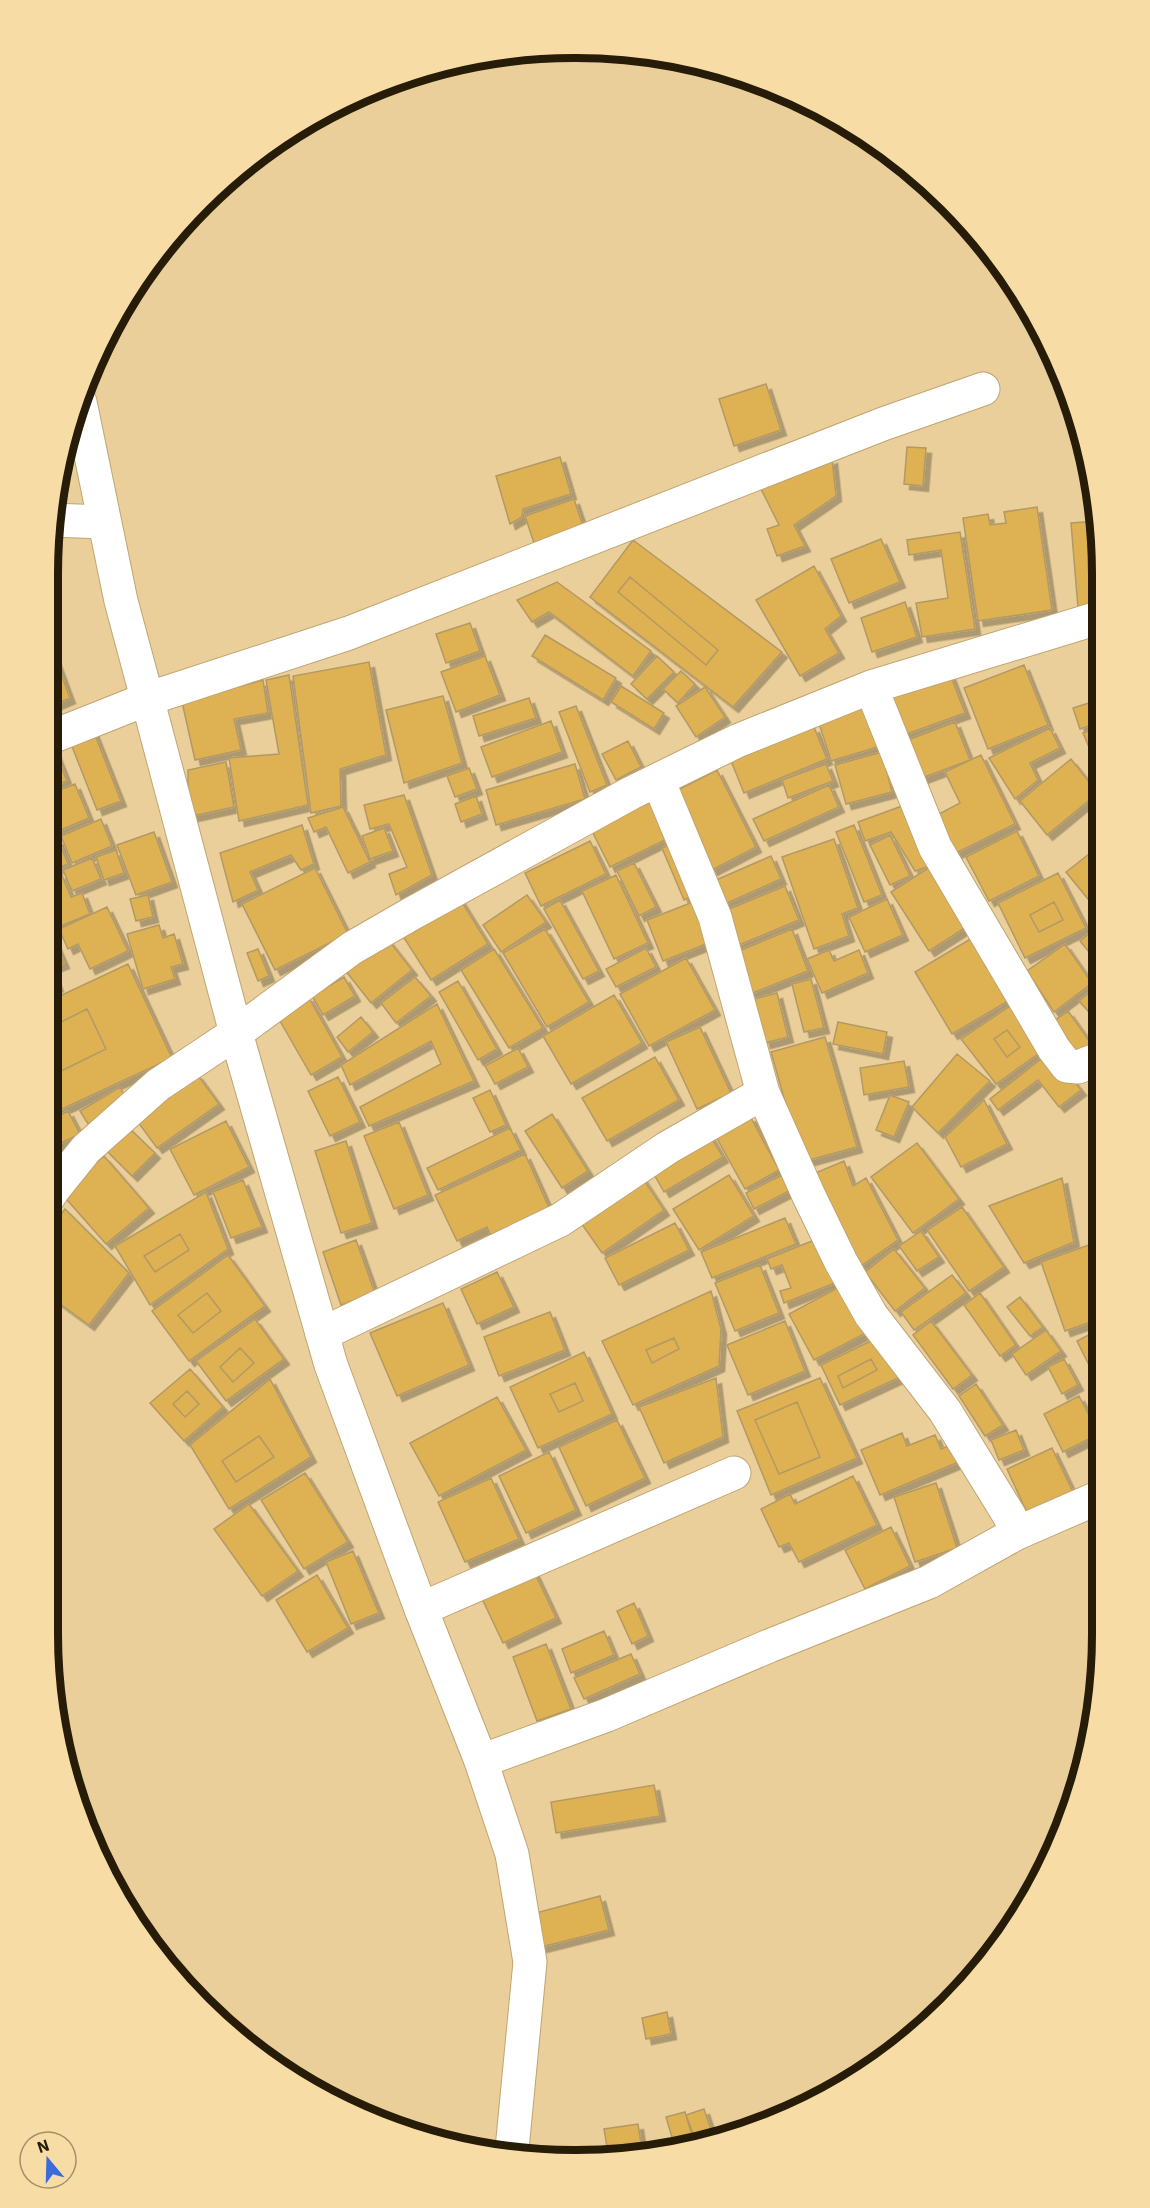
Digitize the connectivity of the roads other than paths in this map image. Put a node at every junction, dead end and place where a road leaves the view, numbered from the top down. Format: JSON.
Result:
{"nodes":[{"id":1,"x":983,"y":389,"type":"dead end"},
{"id":2,"x":83,"y":418,"type":"edge"},
{"id":3,"x":62,"y":520,"type":"edge"},
{"id":4,"x":104,"y":522,"type":"junction"},
{"id":5,"x":1092,"y":620,"type":"edge"},
{"id":6,"x":871,"y":687,"type":"junction"},
{"id":7,"x":147,"y":699,"type":"junction"},
{"id":8,"x":58,"y":734,"type":"edge"},
{"id":9,"x":658,"y":780,"type":"junction"},
{"id":10,"x":236,"y":1033,"type":"junction"},
{"id":11,"x":1092,"y":1062,"type":"edge"},
{"id":12,"x":763,"y":1093,"type":"junction"},
{"id":13,"x":58,"y":1183,"type":"edge"},
{"id":14,"x":322,"y":1334,"type":"junction"},
{"id":15,"x":734,"y":1473,"type":"dead end"},
{"id":16,"x":1092,"y":1500,"type":"edge"},
{"id":17,"x":1017,"y":1533,"type":"junction"},
{"id":18,"x":421,"y":1609,"type":"junction"},
{"id":19,"x":481,"y":1761,"type":"junction"},
{"id":20,"x":512,"y":2145,"type":"edge"}],
"edges":[{"from":1,"to":7,"type":"street"},
{"from":2,"to":4,"type":"street"},
{"from":3,"to":4,"type":"street"},
{"from":4,"to":7,"type":"street"},
{"from":5,"to":6,"type":"street"},
{"from":6,"to":9,"type":"street"},
{"from":6,"to":11,"type":"street"},
{"from":7,"to":8,"type":"street"},
{"from":7,"to":10,"type":"street"},
{"from":9,"to":10,"type":"street"},
{"from":9,"to":12,"type":"street"},
{"from":10,"to":13,"type":"street"},
{"from":10,"to":14,"type":"street"},
{"from":12,"to":14,"type":"street"},
{"from":12,"to":17,"type":"street"},
{"from":14,"to":18,"type":"street"},
{"from":15,"to":18,"type":"street"},
{"from":16,"to":17,"type":"street"},
{"from":17,"to":19,"type":"street"},
{"from":18,"to":19,"type":"street"},
{"from":19,"to":20,"type":"street"}]}
